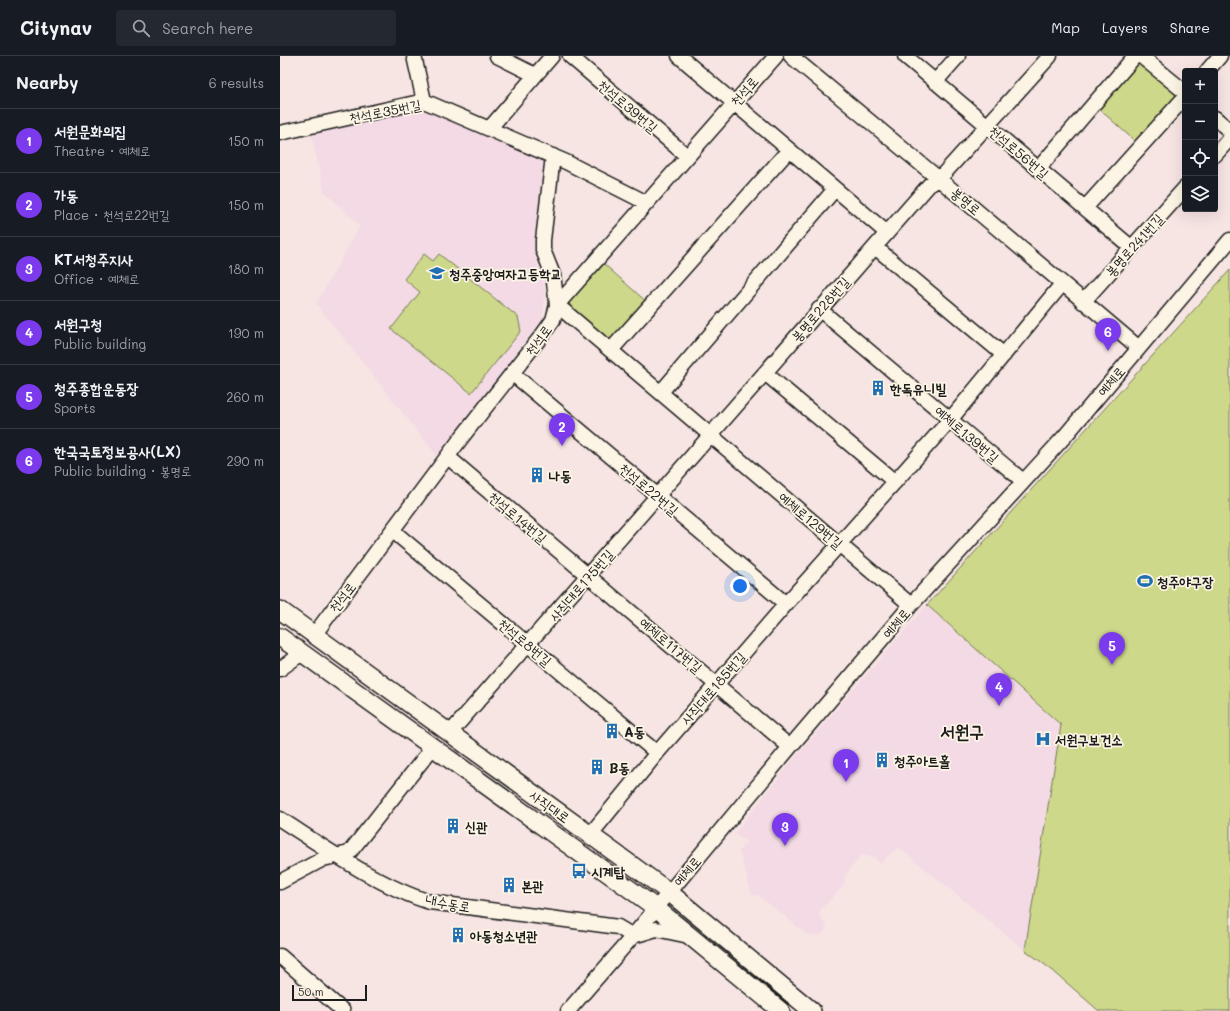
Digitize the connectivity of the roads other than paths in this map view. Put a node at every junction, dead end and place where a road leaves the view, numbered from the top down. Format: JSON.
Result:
{"nodes":[{"id":1,"x":414,"y":56,"type":"edge"},
{"id":2,"x":497,"y":56,"type":"edge"},
{"id":3,"x":552,"y":56,"type":"edge"},
{"id":4,"x":570,"y":56,"type":"edge"},
{"id":5,"x":679,"y":56,"type":"edge"},
{"id":6,"x":776,"y":56,"type":"edge"},
{"id":7,"x":791,"y":56,"type":"edge"},
{"id":8,"x":905,"y":56,"type":"edge"},
{"id":9,"x":958,"y":56,"type":"edge"},
{"id":10,"x":1050,"y":56,"type":"edge"},
{"id":11,"x":1135,"y":56,"type":"edge"},
{"id":12,"x":1141,"y":56,"type":"edge"},
{"id":13,"x":1220,"y":56,"type":"edge"},
{"id":14,"x":1210,"y":68,"type":"edge"},
{"id":15,"x":535,"y":75,"type":"junction"},
{"id":16,"x":935,"y":82,"type":"junction"},
{"id":17,"x":1182,"y":90,"type":"edge"},
{"id":18,"x":1182,"y":100,"type":"edge"},
{"id":19,"x":424,"y":101,"type":"junction"},
{"id":20,"x":734,"y":103,"type":"junction"},
{"id":21,"x":1218,"y":121,"type":"edge"},
{"id":22,"x":988,"y":126,"type":"junction"},
{"id":23,"x":489,"y":130,"type":"junction"},
{"id":24,"x":1230,"y":131,"type":"edge"},
{"id":25,"x":280,"y":133,"type":"edge"},
{"id":26,"x":1230,"y":138,"type":"edge"},
{"id":27,"x":789,"y":150,"type":"junction"},
{"id":28,"x":1218,"y":152,"type":"edge"},
{"id":29,"x":553,"y":156,"type":"junction"},
{"id":30,"x":687,"y":156,"type":"junction"},
{"id":31,"x":1038,"y":168,"type":"junction"},
{"id":32,"x":939,"y":178,"type":"junction"},
{"id":33,"x":835,"y":189,"type":"junction"},
{"id":34,"x":1182,"y":191,"type":"edge"},
{"id":35,"x":647,"y":203,"type":"junction"},
{"id":36,"x":1085,"y":208,"type":"junction"},
{"id":37,"x":887,"y":233,"type":"junction"},
{"id":38,"x":1230,"y":240,"type":"edge"},
{"id":39,"x":875,"y":247,"type":"junction"},
{"id":40,"x":1132,"y":248,"type":"junction"},
{"id":41,"x":1062,"y":284,"type":"junction"},
{"id":42,"x":1083,"y":302,"type":"junction"},
{"id":43,"x":557,"y":306,"type":"junction"},
{"id":44,"x":819,"y":309,"type":"junction"},
{"id":45,"x":1139,"y":348,"type":"junction"},
{"id":46,"x":611,"y":350,"type":"junction"},
{"id":47,"x":1004,"y":355,"type":"junction"},
{"id":48,"x":765,"y":373,"type":"junction"},
{"id":49,"x":513,"y":374,"type":"junction"},
{"id":50,"x":661,"y":392,"type":"junction"},
{"id":51,"x":950,"y":420,"type":"junction"},
{"id":52,"x":710,"y":436,"type":"junction"},
{"id":53,"x":448,"y":457,"type":"junction"},
{"id":54,"x":1023,"y":481,"type":"junction"},
{"id":55,"x":895,"y":482,"type":"junction"},
{"id":56,"x":658,"y":497,"type":"junction"},
{"id":57,"x":393,"y":531,"type":"junction"},
{"id":58,"x":839,"y":544,"type":"junction"},
{"id":59,"x":588,"y":576,"type":"junction"},
{"id":60,"x":786,"y":604,"type":"junction"},
{"id":61,"x":911,"y":605,"type":"junction"},
{"id":62,"x":280,"y":610,"type":"edge"},
{"id":63,"x":314,"y":635,"type":"junction"},
{"id":64,"x":280,"y":637,"type":"edge"},
{"id":65,"x":529,"y":645,"type":"junction"},
{"id":66,"x":302,"y":653,"type":"junction"},
{"id":67,"x":280,"y":669,"type":"edge"},
{"id":68,"x":718,"y":684,"type":"junction"},
{"id":69,"x":450,"y":734,"type":"junction"},
{"id":70,"x":433,"y":747,"type":"junction"},
{"id":71,"x":790,"y":747,"type":"junction"},
{"id":72,"x":657,"y":753,"type":"junction"},
{"id":73,"x":280,"y":819,"type":"edge"},
{"id":74,"x":590,"y":835,"type":"junction"},
{"id":75,"x":338,"y":856,"type":"junction"},
{"id":76,"x":280,"y":882,"type":"edge"},
{"id":77,"x":669,"y":892,"type":"junction"},
{"id":78,"x":656,"y":908,"type":"junction"},
{"id":79,"x":633,"y":936,"type":"junction"},
{"id":80,"x":690,"y":936,"type":"junction"},
{"id":81,"x":280,"y":956,"type":"edge"},
{"id":82,"x":343,"y":1011,"type":"edge"},
{"id":83,"x":568,"y":1011,"type":"edge"},
{"id":84,"x":781,"y":1011,"type":"edge"},
{"id":85,"x":812,"y":1011,"type":"edge"}],
"edges":[{"from":1,"to":19,"type":"street"},
{"from":2,"to":15,"type":"street"},
{"from":3,"to":15,"type":"street"},
{"from":4,"to":30,"type":"street","name":"천석로39번길"},
{"from":5,"to":20,"type":"street"},
{"from":6,"to":20,"type":"street","name":"천석로"},
{"from":7,"to":32,"type":"street","name":"봉명로"},
{"from":8,"to":16,"type":"street","name":"천석로56번길"},
{"from":9,"to":16,"type":"street"},
{"from":10,"to":22,"type":"street","name":"봉명로228번길"},
{"from":11,"to":31,"type":"street"},
{"from":12,"to":17,"type":"street"},
{"from":13,"to":14,"type":"street"},
{"from":15,"to":23,"type":"street"},
{"from":16,"to":22,"type":"street","name":"천석로56번길"},
{"from":18,"to":36,"type":"street"},
{"from":19,"to":23,"type":"street","name":"천석로35번길"},
{"from":19,"to":25,"type":"street","name":"천석로35번길"},
{"from":20,"to":27,"type":"street"},
{"from":20,"to":30,"type":"street","name":"천석로"},
{"from":21,"to":24,"type":"street"},
{"from":22,"to":31,"type":"street","name":"천석로56번길"},
{"from":22,"to":32,"type":"street","name":"봉명로228번길"},
{"from":23,"to":29,"type":"street","name":"천석로35번길"},
{"from":26,"to":28,"type":"street"},
{"from":27,"to":33,"type":"street"},
{"from":27,"to":46,"type":"street"},
{"from":29,"to":35,"type":"street","name":"천석로35번길"},
{"from":29,"to":43,"type":"street"},
{"from":30,"to":35,"type":"street","name":"천석로"},
{"from":31,"to":36,"type":"street","name":"천석로56번길"},
{"from":32,"to":37,"type":"street","name":"봉명로228번길"},
{"from":32,"to":41,"type":"street","name":"봉명로"},
{"from":33,"to":37,"type":"street"},
{"from":33,"to":50,"type":"street"},
{"from":34,"to":40,"type":"street","name":"봉명로241번길"},
{"from":35,"to":43,"type":"street","name":"천석로"},
{"from":36,"to":40,"type":"street","name":"천석로56번길"},
{"from":37,"to":39,"type":"street","name":"봉명로228번길"},
{"from":38,"to":45,"type":"street","name":"예체로"},
{"from":39,"to":44,"type":"street","name":"봉명로228번길"},
{"from":39,"to":47,"type":"street"},
{"from":40,"to":42,"type":"street","name":"봉명로241번길"},
{"from":41,"to":42,"type":"street","name":"봉명로"},
{"from":41,"to":47,"type":"street","name":"사직대로185번길"},
{"from":42,"to":45,"type":"street","name":"봉명로"},
{"from":43,"to":46,"type":"street","name":"예체로129번길"},
{"from":43,"to":49,"type":"street","name":"천석로"},
{"from":44,"to":48,"type":"street","name":"봉명로228번길"},
{"from":44,"to":51,"type":"street","name":"예체로139번길"},
{"from":45,"to":54,"type":"street","name":"예체로"},
{"from":46,"to":50,"type":"street","name":"예체로129번길"},
{"from":47,"to":51,"type":"street","name":"사직대로185번길"},
{"from":48,"to":52,"type":"street","name":"봉명로228번길"},
{"from":48,"to":55,"type":"street"},
{"from":49,"to":53,"type":"street","name":"천석로"},
{"from":49,"to":56,"type":"street","name":"천석로22번길"},
{"from":50,"to":52,"type":"street","name":"예체로129번길"},
{"from":51,"to":54,"type":"street","name":"예체로139번길"},
{"from":51,"to":55,"type":"street","name":"사직대로185번길"},
{"from":52,"to":56,"type":"street","name":"사직대로175번길"},
{"from":52,"to":58,"type":"street","name":"예체로129번길"},
{"from":53,"to":57,"type":"street","name":"천석로"},
{"from":53,"to":59,"type":"street","name":"천석로14번길"},
{"from":54,"to":61,"type":"street","name":"예체로"},
{"from":55,"to":58,"type":"street","name":"사직대로185번길"},
{"from":56,"to":59,"type":"street","name":"사직대로175번길"},
{"from":56,"to":60,"type":"street","name":"천석로22번길"},
{"from":57,"to":63,"type":"street","name":"천석로"},
{"from":57,"to":65,"type":"street","name":"천석로8번길"},
{"from":58,"to":60,"type":"street","name":"사직대로185번길"},
{"from":58,"to":61,"type":"street","name":"예체로129번길"},
{"from":59,"to":65,"type":"street","name":"사직대로175번길"},
{"from":59,"to":68,"type":"street","name":"예체로117번길"},
{"from":60,"to":68,"type":"street","name":"사직대로185번길"},
{"from":61,"to":71,"type":"street","name":"예체로"},
{"from":62,"to":63,"type":"main road","name":"사직대로"},
{"from":63,"to":69,"type":"main road","name":"사직대로"},
{"from":64,"to":66,"type":"main road","name":"사직대로"},
{"from":65,"to":69,"type":"street","name":"사직대로175번길"},
{"from":65,"to":72,"type":"street","name":"천석로8번길"},
{"from":66,"to":67,"type":"street"},
{"from":66,"to":70,"type":"main road","name":"사직대로"},
{"from":68,"to":71,"type":"street","name":"예체로117번길"},
{"from":68,"to":72,"type":"street","name":"사직대로185번길"},
{"from":69,"to":74,"type":"main road","name":"사직대로"},
{"from":70,"to":75,"type":"street"},
{"from":70,"to":78,"type":"main road","name":"사직대로"},
{"from":71,"to":77,"type":"street","name":"예체로"},
{"from":72,"to":74,"type":"street","name":"사직대로185번길"},
{"from":73,"to":75,"type":"street","name":"내수동로"},
{"from":74,"to":77,"type":"main road","name":"사직대로"},
{"from":75,"to":76,"type":"street"},
{"from":75,"to":79,"type":"street","name":"내수동로"},
{"from":77,"to":78,"type":"street","name":"예체로"},
{"from":77,"to":85,"type":"main road","name":"사직대로"},
{"from":78,"to":79,"type":"street","name":"예체로"},
{"from":78,"to":80,"type":"main road","name":"사직대로"},
{"from":79,"to":80,"type":"street"},
{"from":79,"to":83,"type":"street","name":"예체로"},
{"from":80,"to":84,"type":"main road","name":"사직대로"},
{"from":81,"to":82,"type":"street"}]}
